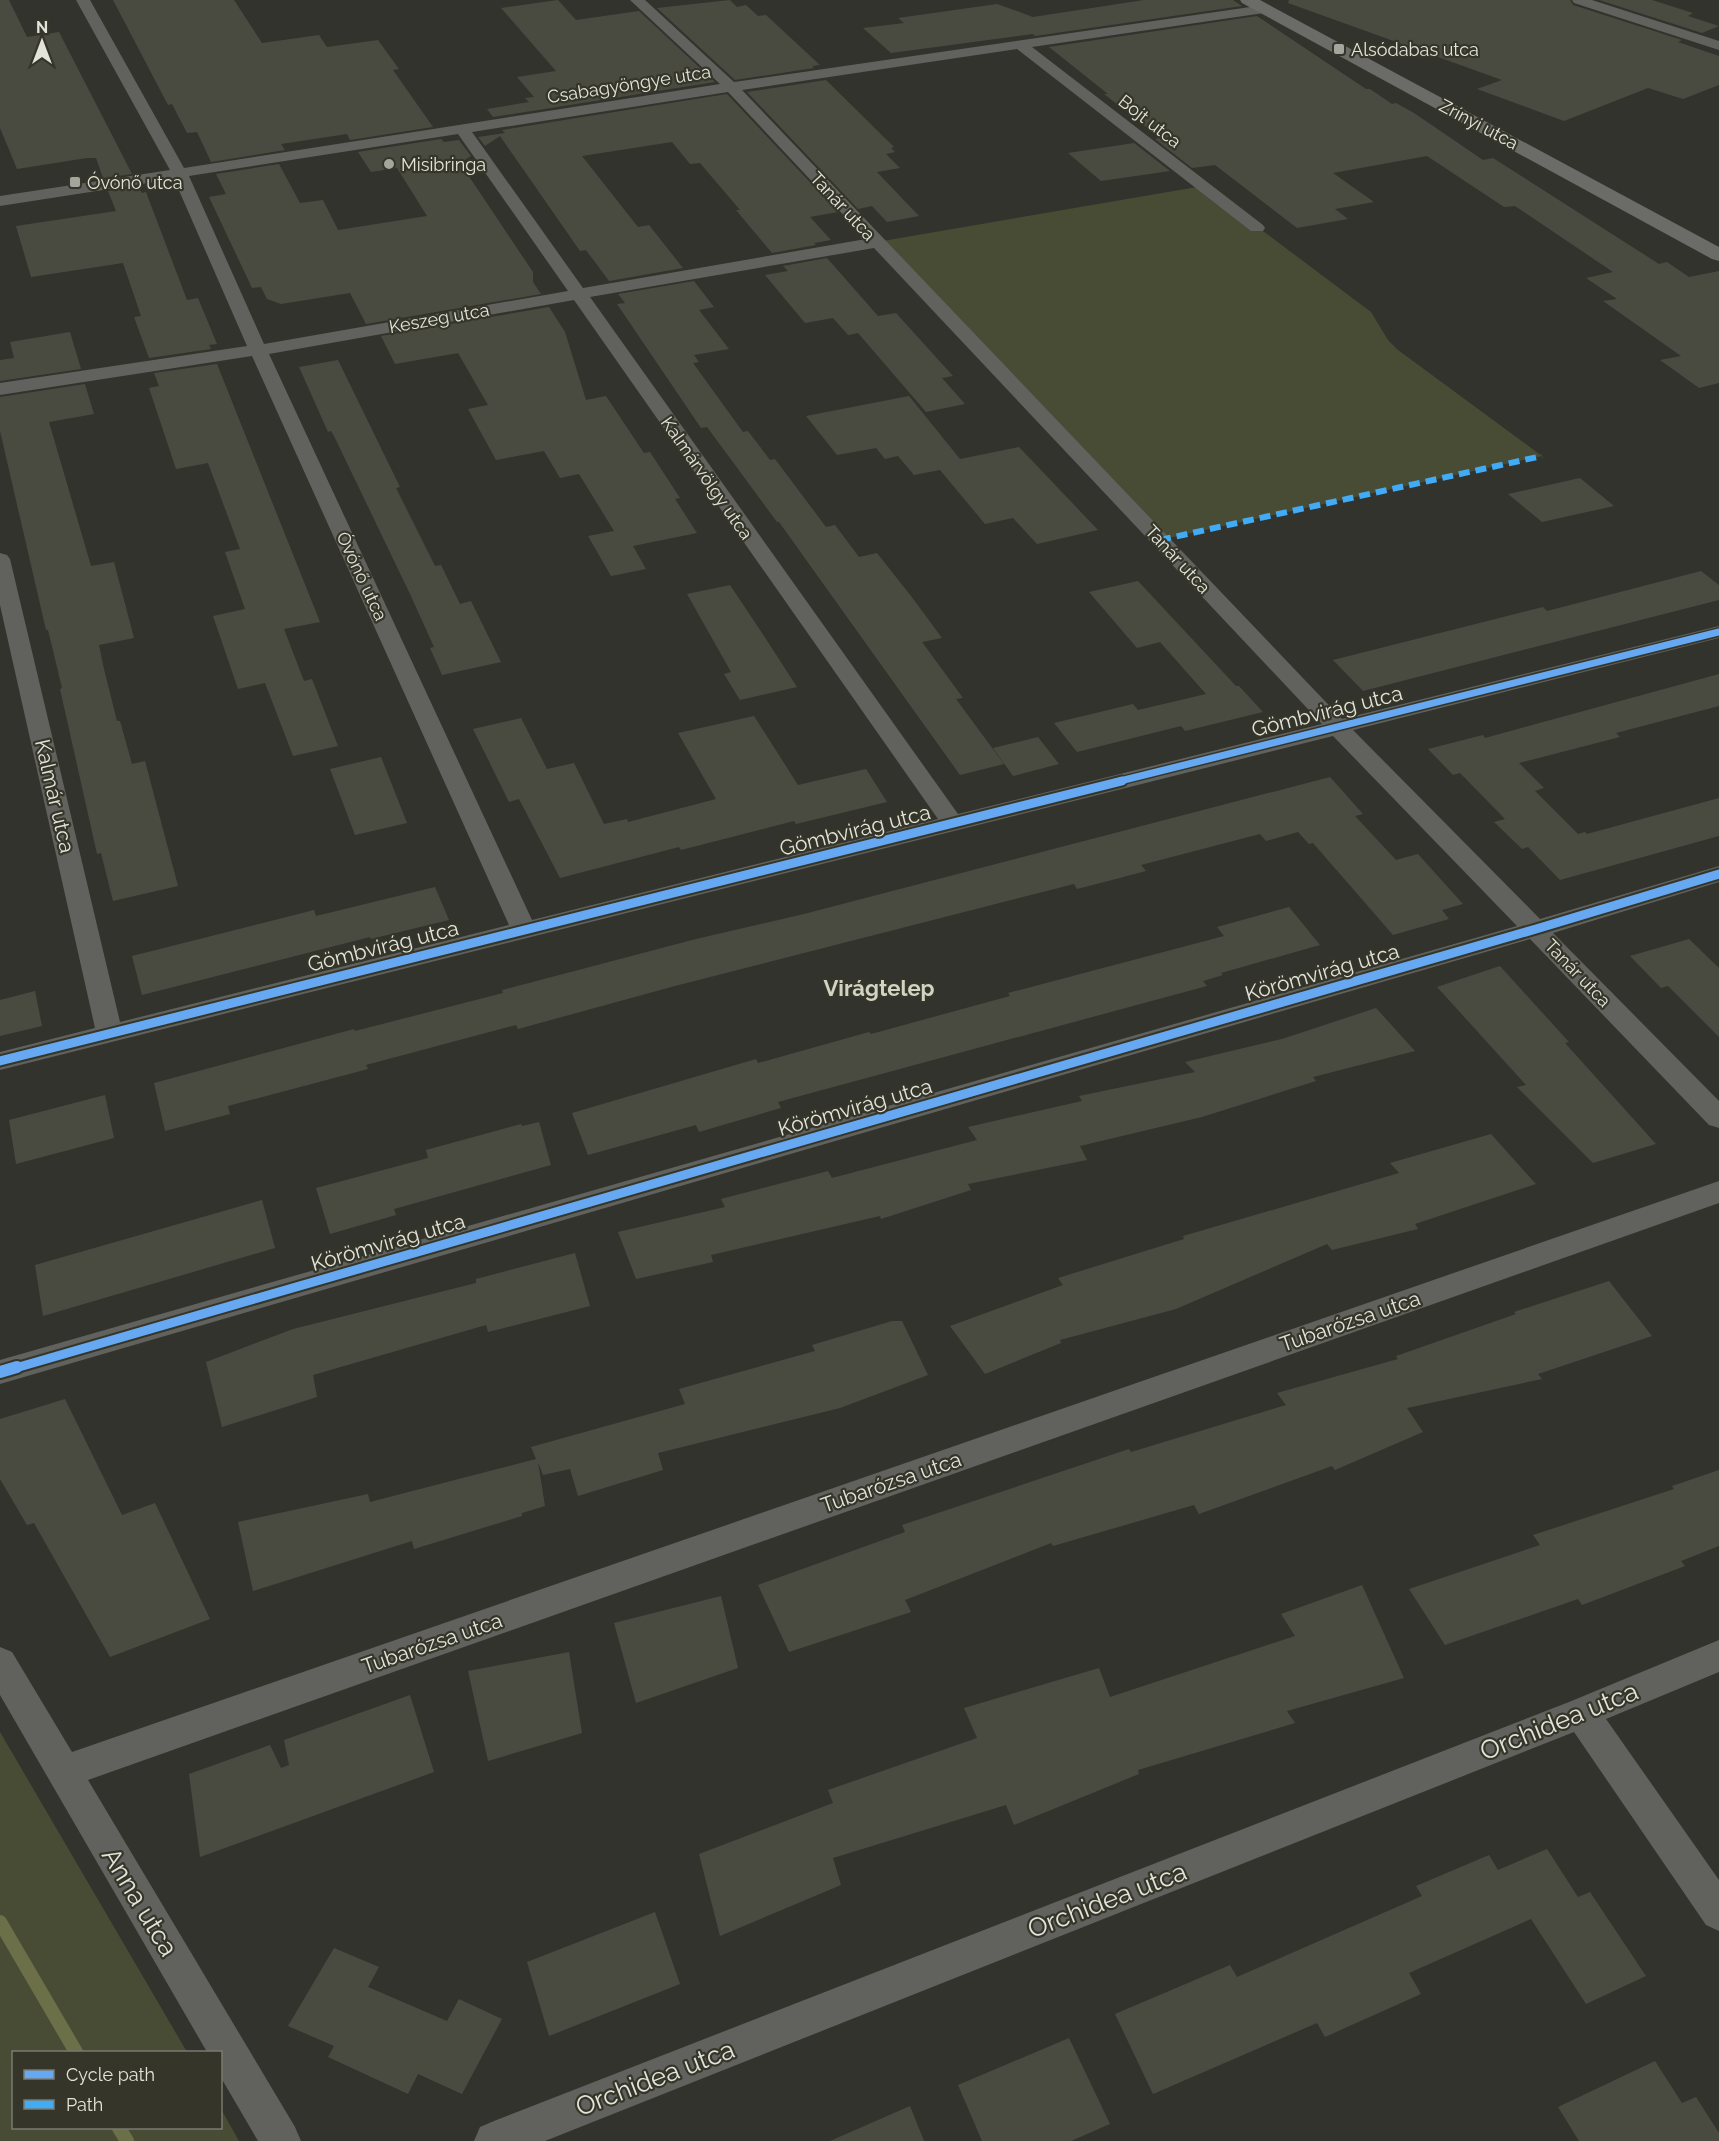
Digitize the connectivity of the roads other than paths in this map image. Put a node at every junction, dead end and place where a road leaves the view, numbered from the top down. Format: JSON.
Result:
{"nodes":[{"id":1,"x":83,"y":0,"type":"edge"},
{"id":2,"x":637,"y":0,"type":"edge"},
{"id":3,"x":1579,"y":0,"type":"edge"},
{"id":4,"x":1256,"y":4,"type":"edge"},
{"id":5,"x":1020,"y":45,"type":"junction"},
{"id":6,"x":1719,"y":46,"type":"edge"},
{"id":7,"x":731,"y":87,"type":"junction"},
{"id":8,"x":463,"y":130,"type":"junction"},
{"id":9,"x":180,"y":174,"type":"junction"},
{"id":10,"x":0,"y":201,"type":"edge"},
{"id":11,"x":1257,"y":228,"type":"dead end"},
{"id":12,"x":877,"y":242,"type":"junction"},
{"id":13,"x":1716,"y":249,"type":"edge"},
{"id":14,"x":577,"y":294,"type":"junction"},
{"id":15,"x":258,"y":350,"type":"junction"},
{"id":16,"x":0,"y":389,"type":"edge"},
{"id":17,"x":0,"y":559,"type":"edge"},
{"id":18,"x":1719,"y":632,"type":"edge"},
{"id":19,"x":1337,"y":727,"type":"junction"},
{"id":20,"x":953,"y":824,"type":"junction"},
{"id":21,"x":1719,"y":874,"type":"edge"},
{"id":22,"x":1536,"y":929,"type":"junction"},
{"id":23,"x":524,"y":930,"type":"junction"},
{"id":24,"x":110,"y":1034,"type":"junction"},
{"id":25,"x":0,"y":1061,"type":"edge"},
{"id":26,"x":1719,"y":1118,"type":"edge"},
{"id":27,"x":1719,"y":1192,"type":"edge"},
{"id":28,"x":0,"y":1372,"type":"edge"},
{"id":29,"x":1719,"y":1656,"type":"edge"},
{"id":30,"x":0,"y":1663,"type":"edge"},
{"id":31,"x":1581,"y":1713,"type":"junction"},
{"id":32,"x":63,"y":1772,"type":"junction"},
{"id":33,"x":1719,"y":1912,"type":"edge"},
{"id":34,"x":281,"y":2141,"type":"edge"},
{"id":35,"x":494,"y":2141,"type":"edge"}],
"edges":[{"from":1,"to":9,"type":"street","name":"Óvónő utca"},
{"from":2,"to":7,"type":"street","name":"Tanár utca"},
{"from":3,"to":6,"type":"street"},
{"from":4,"to":5,"type":"street","name":"Csabagyöngye utca"},
{"from":4,"to":13,"type":"main road","name":"Zrínyi utca"},
{"from":5,"to":7,"type":"street","name":"Csabagyöngye utca"},
{"from":5,"to":11,"type":"street","name":"Bojt utca"},
{"from":7,"to":8,"type":"street","name":"Csabagyöngye utca"},
{"from":7,"to":12,"type":"street","name":"Tanár utca"},
{"from":8,"to":9,"type":"street","name":"Csabagyöngye utca"},
{"from":8,"to":14,"type":"street","name":"Kalmárvölgy utca"},
{"from":9,"to":10,"type":"street","name":"Csabagyöngye utca"},
{"from":9,"to":15,"type":"street","name":"Óvónő utca"},
{"from":12,"to":14,"type":"street","name":"Keszeg utca"},
{"from":12,"to":19,"type":"street","name":"Tanár utca"},
{"from":14,"to":15,"type":"street","name":"Keszeg utca"},
{"from":14,"to":20,"type":"street","name":"Kalmárvölgy utca"},
{"from":15,"to":16,"type":"street","name":"Keszeg utca"},
{"from":15,"to":23,"type":"street","name":"Óvónő utca"},
{"from":17,"to":24,"type":"street","name":"Kalmár utca"},
{"from":18,"to":19,"type":"street","name":"Gömbvirág utca"},
{"from":19,"to":20,"type":"street","name":"Gömbvirág utca"},
{"from":19,"to":22,"type":"street","name":"Tanár utca"},
{"from":20,"to":23,"type":"street","name":"Gömbvirág utca"},
{"from":21,"to":22,"type":"street","name":"Körömvirág utca"},
{"from":22,"to":26,"type":"street","name":"Tanár utca"},
{"from":22,"to":28,"type":"street","name":"Körömvirág utca"},
{"from":23,"to":24,"type":"street","name":"Gömbvirág utca"},
{"from":24,"to":25,"type":"street","name":"Gömbvirág utca"},
{"from":27,"to":32,"type":"street","name":"Tubarózsa utca"},
{"from":29,"to":31,"type":"street","name":"Orchidea utca"},
{"from":30,"to":32,"type":"street","name":"Anna utca"},
{"from":31,"to":33,"type":"street"},
{"from":31,"to":35,"type":"street","name":"Orchidea utca"},
{"from":32,"to":34,"type":"street","name":"Anna utca"}]}
